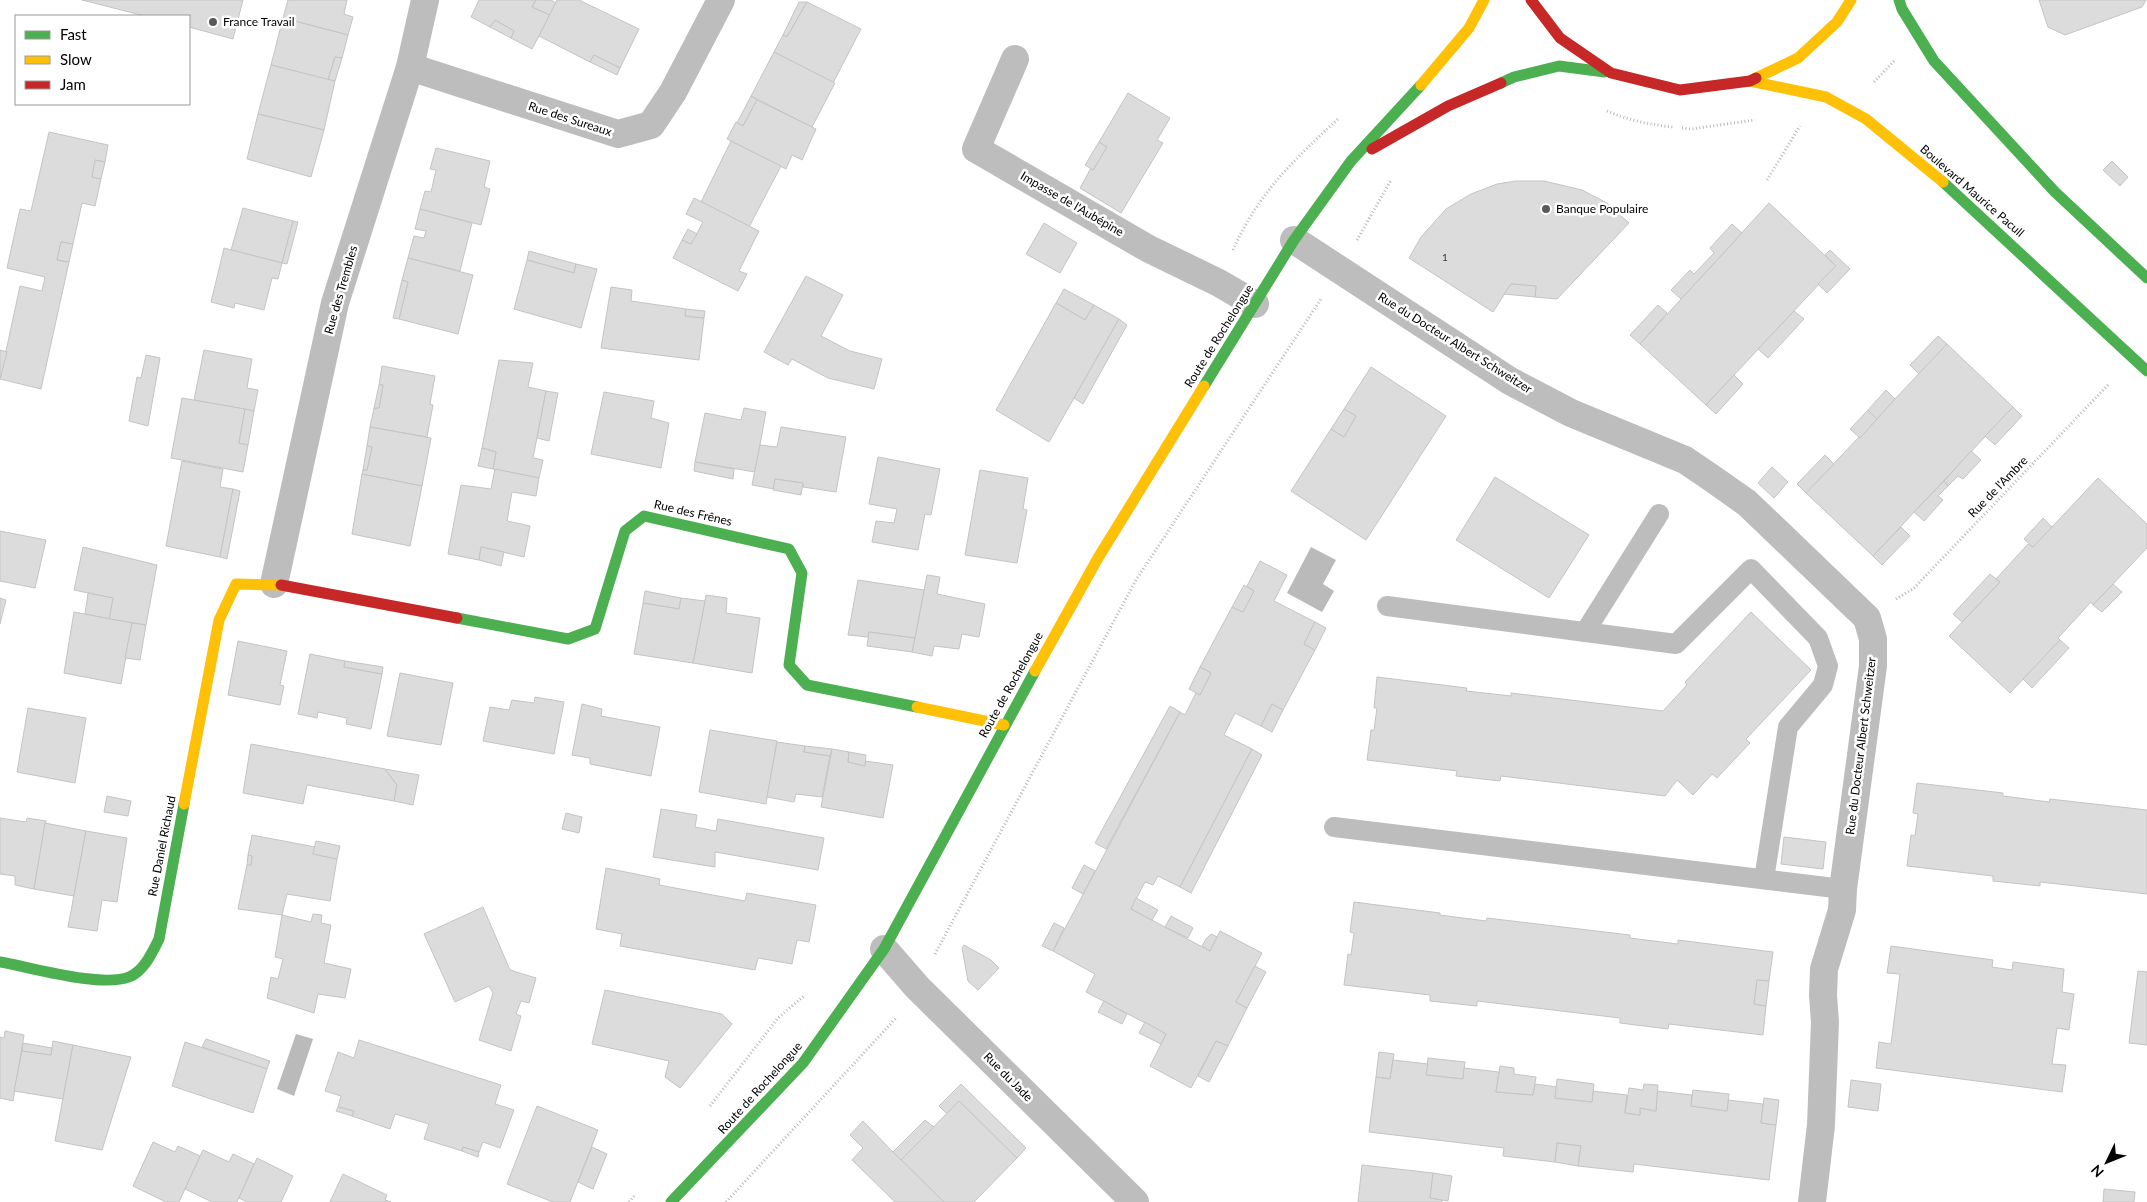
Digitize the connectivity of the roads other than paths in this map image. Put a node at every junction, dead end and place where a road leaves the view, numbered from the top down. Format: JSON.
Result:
{"nodes":[{"id":1,"x":425,"y":0,"type":"edge"},
{"id":2,"x":721,"y":0,"type":"edge"},
{"id":3,"x":1484,"y":0,"type":"edge"},
{"id":4,"x":1531,"y":0,"type":"edge"},
{"id":5,"x":1850,"y":0,"type":"edge"},
{"id":6,"x":1899,"y":0,"type":"edge"},
{"id":7,"x":1015,"y":58,"type":"dead end"},
{"id":8,"x":410,"y":67,"type":"junction"},
{"id":9,"x":1611,"y":73,"type":"junction"},
{"id":10,"x":1750,"y":82,"type":"junction"},
{"id":11,"x":1351,"y":161,"type":"junction"},
{"id":12,"x":1294,"y":240,"type":"junction"},
{"id":13,"x":2147,"y":278,"type":"edge"},
{"id":14,"x":1255,"y":304,"type":"junction"},
{"id":15,"x":2147,"y":371,"type":"edge"},
{"id":16,"x":1659,"y":514,"type":"dead end"},
{"id":17,"x":236,"y":584,"type":"joint"},
{"id":18,"x":274,"y":584,"type":"junction"},
{"id":19,"x":1388,"y":606,"type":"dead end"},
{"id":20,"x":1585,"y":632,"type":"junction"},
{"id":21,"x":1004,"y":725,"type":"junction"},
{"id":22,"x":1334,"y":826,"type":"dead end"},
{"id":23,"x":1764,"y":879,"type":"junction"},
{"id":24,"x":1843,"y":889,"type":"junction"},
{"id":25,"x":884,"y":949,"type":"junction"},
{"id":26,"x":0,"y":962,"type":"edge"},
{"id":27,"x":672,"y":1202,"type":"edge"},
{"id":28,"x":1135,"y":1202,"type":"edge"},
{"id":29,"x":1812,"y":1202,"type":"edge"}],
"edges":[{"from":1,"to":8,"type":"street","name":"Rue des Trembles"},
{"from":2,"to":8,"type":"street","name":"Rue des Sureaux"},
{"from":3,"to":11,"type":"street","name":"Route de Rochelongue"},
{"from":4,"to":9,"type":"street"},
{"from":5,"to":10,"type":"street"},
{"from":6,"to":13,"type":"street"},
{"from":7,"to":14,"type":"street","name":"Impasse de l'Aubépine"},
{"from":8,"to":18,"type":"street","name":"Rue des Trembles"},
{"from":9,"to":10,"type":"street"},
{"from":9,"to":11,"type":"street","name":"Route de Rochelongue"},
{"from":10,"to":15,"type":"street","name":"Boulevard Maurice Pacull"},
{"from":11,"to":12,"type":"street","name":"Route de Rochelongue"},
{"from":12,"to":14,"type":"street","name":"Route de Rochelongue"},
{"from":12,"to":24,"type":"street","name":"Rue du Docteur Albert Schweitzer"},
{"from":14,"to":21,"type":"street","name":"Route de Rochelongue"},
{"from":16,"to":20,"type":"lane"},
{"from":17,"to":18,"type":"street","name":"Rue des Frênes"},
{"from":17,"to":26,"type":"street","name":"Rue Daniel Richaud"},
{"from":18,"to":21,"type":"street","name":"Rue des Frênes"},
{"from":19,"to":20,"type":"lane"},
{"from":20,"to":23,"type":"lane"},
{"from":21,"to":25,"type":"street","name":"Route de Rochelongue"},
{"from":22,"to":23,"type":"lane"},
{"from":23,"to":24,"type":"lane"},
{"from":24,"to":29,"type":"street","name":"Rue du Docteur Albert Schweitzer"},
{"from":25,"to":27,"type":"street","name":"Route de Rochelongue"},
{"from":25,"to":28,"type":"street","name":"Rue du Jade"}]}
